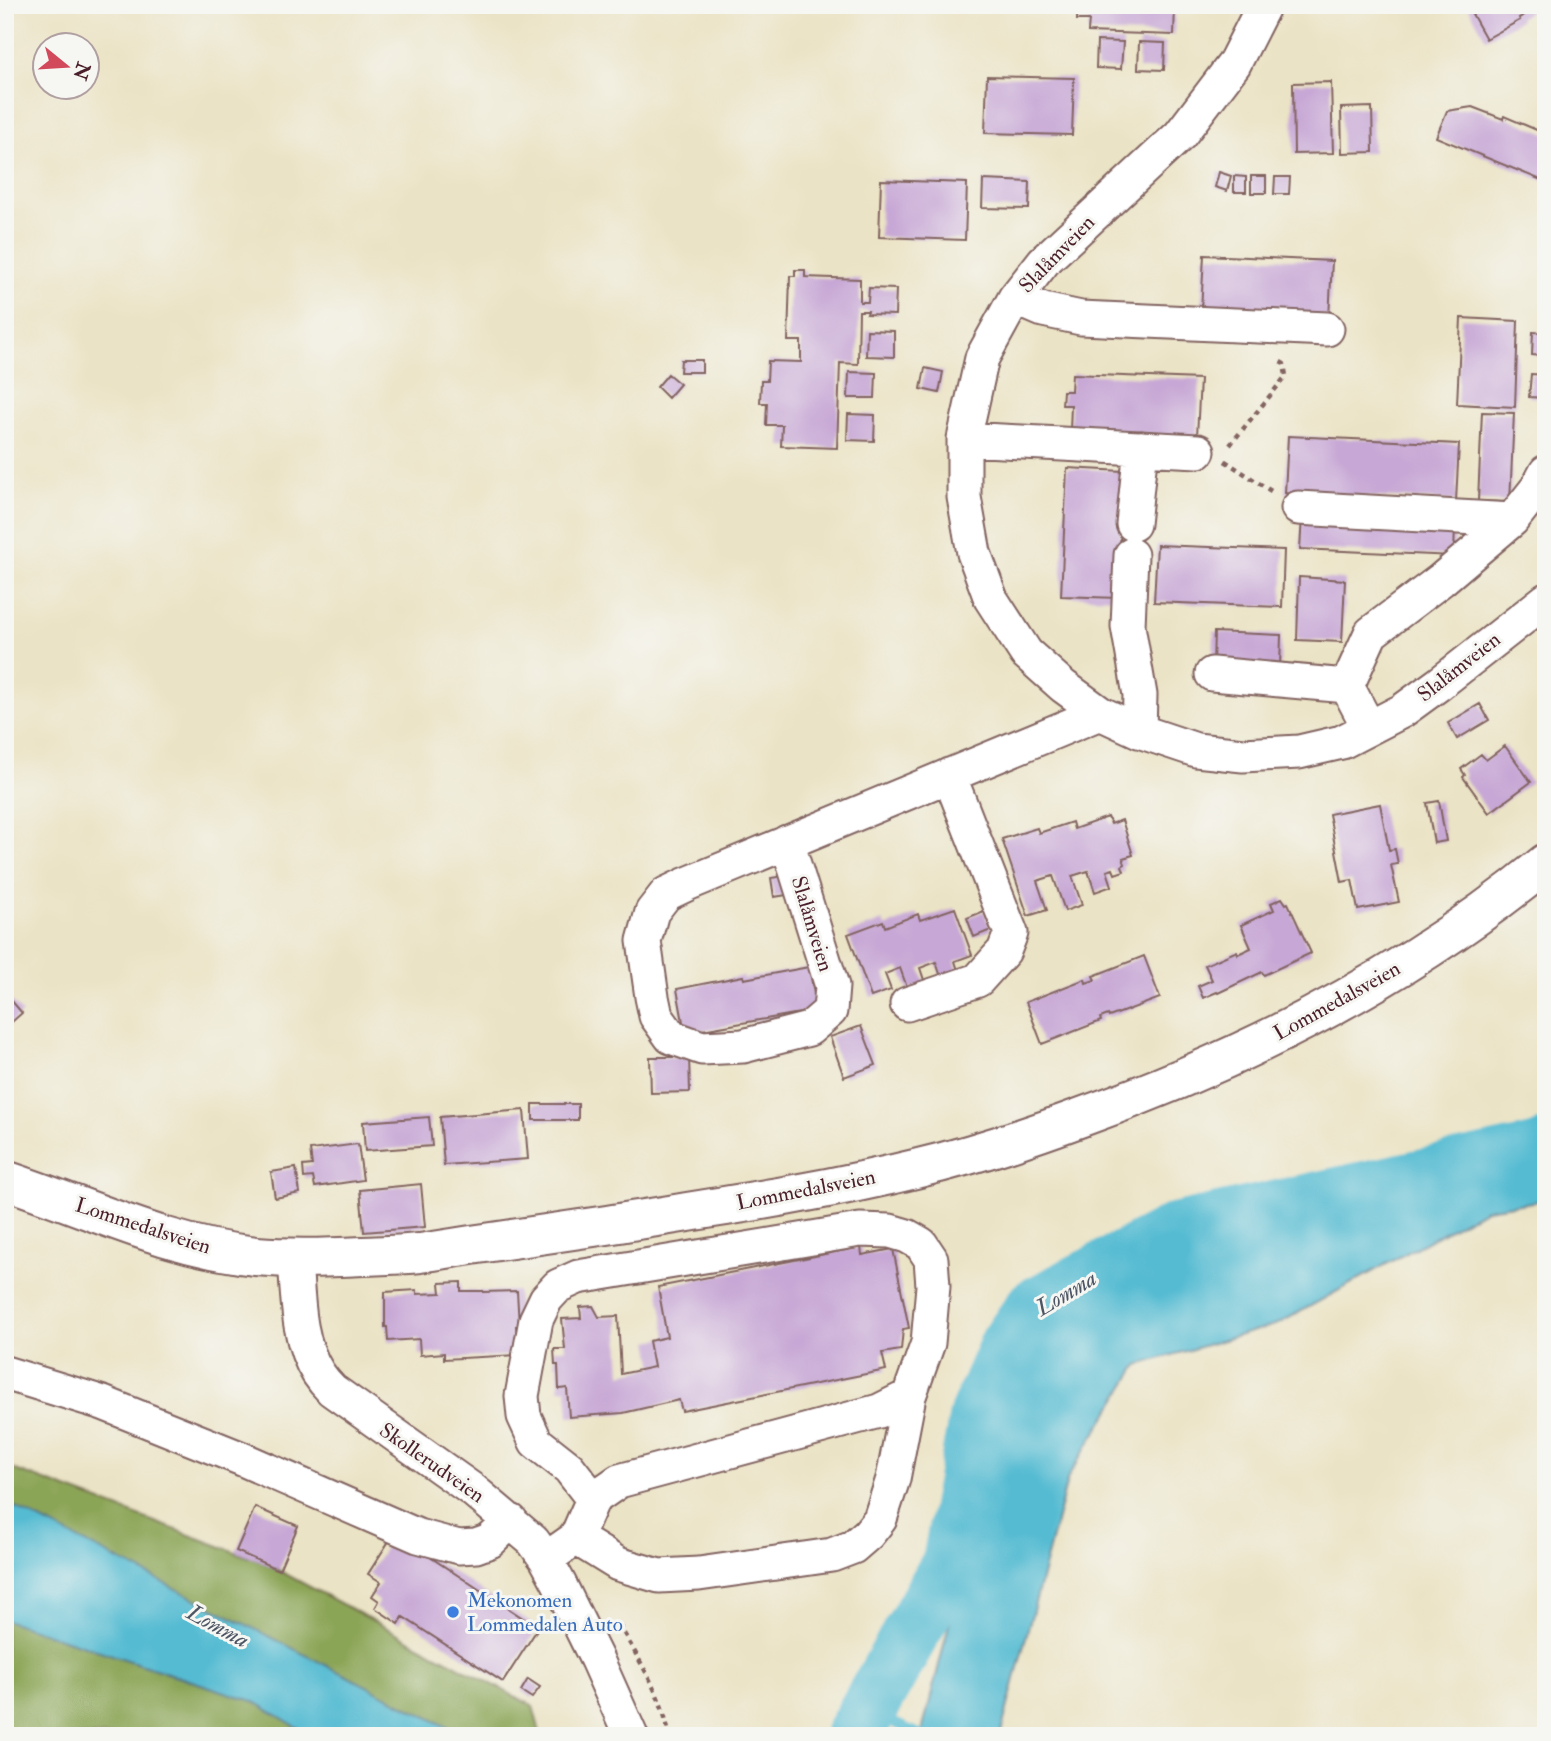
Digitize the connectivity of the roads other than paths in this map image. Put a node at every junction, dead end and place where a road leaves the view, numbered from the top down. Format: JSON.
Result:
{"nodes":[{"id":1,"x":1264,"y":5,"type":"edge"},
{"id":2,"x":1015,"y":298,"type":"junction"},
{"id":3,"x":1327,"y":329,"type":"dead end"},
{"id":4,"x":964,"y":439,"type":"junction"},
{"id":5,"x":1142,"y":448,"type":"junction"},
{"id":6,"x":1215,"y":452,"type":"road end"},
{"id":7,"x":1546,"y":472,"type":"edge"},
{"id":8,"x":1298,"y":508,"type":"road end"},
{"id":9,"x":1512,"y":520,"type":"junction"},
{"id":10,"x":1546,"y":600,"type":"edge"},
{"id":11,"x":1212,"y":674,"type":"dead end"},
{"id":12,"x":1348,"y":686,"type":"junction"},
{"id":13,"x":1100,"y":713,"type":"junction"},
{"id":14,"x":1369,"y":728,"type":"junction"},
{"id":15,"x":1139,"y":731,"type":"junction"},
{"id":16,"x":949,"y":775,"type":"junction"},
{"id":17,"x":787,"y":842,"type":"junction"},
{"id":18,"x":1546,"y":863,"type":"edge"},
{"id":19,"x":907,"y":1004,"type":"dead end"},
{"id":20,"x":5,"y":1180,"type":"edge"},
{"id":21,"x":295,"y":1259,"type":"junction"},
{"id":22,"x":5,"y":1373,"type":"edge"},
{"id":23,"x":909,"y":1396,"type":"junction"},
{"id":24,"x":593,"y":1499,"type":"junction"},
{"id":25,"x":511,"y":1521,"type":"junction"},
{"id":26,"x":576,"y":1538,"type":"junction"},
{"id":27,"x":546,"y":1559,"type":"junction"},
{"id":28,"x":631,"y":1733,"type":"edge"}],
"edges":[{"from":1,"to":2,"type":"street","name":"Slalåmveien"},
{"from":2,"to":3,"type":"street"},
{"from":2,"to":4,"type":"street","name":"Slalåmveien"},
{"from":4,"to":5,"type":"street"},
{"from":4,"to":13,"type":"street","name":"Slalåmveien"},
{"from":5,"to":6,"type":"street"},
{"from":5,"to":15,"type":"street"},
{"from":7,"to":9,"type":"street"},
{"from":8,"to":9,"type":"street"},
{"from":9,"to":12,"type":"street"},
{"from":10,"to":14,"type":"street","name":"Slalåmveien"},
{"from":11,"to":12,"type":"street"},
{"from":12,"to":14,"type":"street"},
{"from":13,"to":15,"type":"street","name":"Slalåmveien"},
{"from":13,"to":16,"type":"street","name":"Slalåmveien"},
{"from":14,"to":15,"type":"street","name":"Slalåmveien"},
{"from":16,"to":17,"type":"street","name":"Slalåmveien"},
{"from":16,"to":19,"type":"street"},
{"from":17,"to":17,"type":"street","name":"Slalåmveien"},
{"from":18,"to":21,"type":"main road","name":"Lommedalsveien"},
{"from":20,"to":21,"type":"main road","name":"Lommedalsveien"},
{"from":21,"to":25,"type":"street","name":"Skollerudveien"},
{"from":22,"to":25,"type":"street"},
{"from":23,"to":24,"type":"street"},
{"from":23,"to":24,"type":"street"},
{"from":23,"to":26,"type":"street"},
{"from":24,"to":26,"type":"street"},
{"from":25,"to":27,"type":"street","name":"Skollerudveien"},
{"from":26,"to":27,"type":"street"},
{"from":27,"to":28,"type":"street","name":"Skollerudveien"}]}
